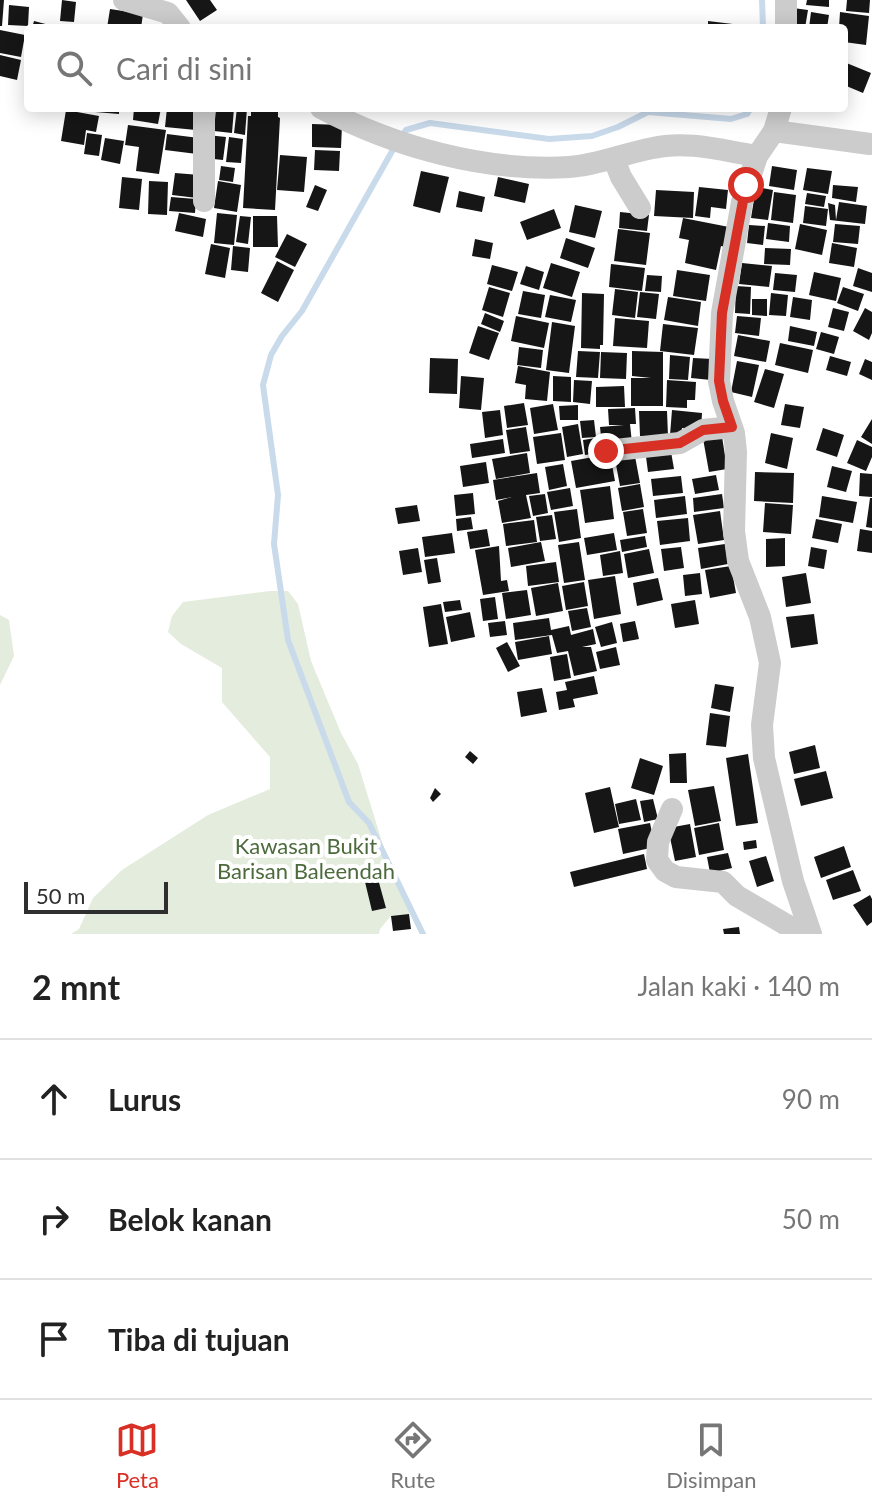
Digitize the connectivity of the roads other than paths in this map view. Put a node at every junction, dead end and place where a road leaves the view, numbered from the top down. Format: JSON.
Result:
{"nodes":[{"id":1,"x":124,"y":0,"type":"edge"},
{"id":2,"x":786,"y":0,"type":"edge"},
{"id":3,"x":177,"y":24,"type":"edge"},
{"id":4,"x":786,"y":24,"type":"edge"},
{"id":5,"x":204,"y":112,"type":"edge"},
{"id":6,"x":328,"y":112,"type":"edge"},
{"id":7,"x":780,"y":112,"type":"edge"},
{"id":8,"x":774,"y":131,"type":"junction"},
{"id":9,"x":870,"y":144,"type":"dead end"},
{"id":10,"x":757,"y":156,"type":"junction"},
{"id":11,"x":614,"y":159,"type":"junction"},
{"id":12,"x":204,"y":201,"type":"dead end"},
{"id":13,"x":640,"y":208,"type":"dead end"},
{"id":14,"x":732,"y":427,"type":"junction"},
{"id":15,"x":606,"y":451,"type":"dead end"},
{"id":16,"x":672,"y":809,"type":"dead end"},
{"id":17,"x":802,"y":934,"type":"edge"},
{"id":18,"x":811,"y":934,"type":"edge"}],
"edges":[{"from":1,"to":3,"type":"street"},
{"from":2,"to":4,"type":"street"},
{"from":5,"to":12,"type":"street"},
{"from":6,"to":11,"type":"street"},
{"from":7,"to":8,"type":"street"},
{"from":8,"to":9,"type":"street"},
{"from":8,"to":10,"type":"street"},
{"from":10,"to":11,"type":"street"},
{"from":10,"to":14,"type":"street"},
{"from":11,"to":13,"type":"street"},
{"from":14,"to":15,"type":"street"},
{"from":14,"to":18,"type":"street"},
{"from":16,"to":17,"type":"street"}]}
